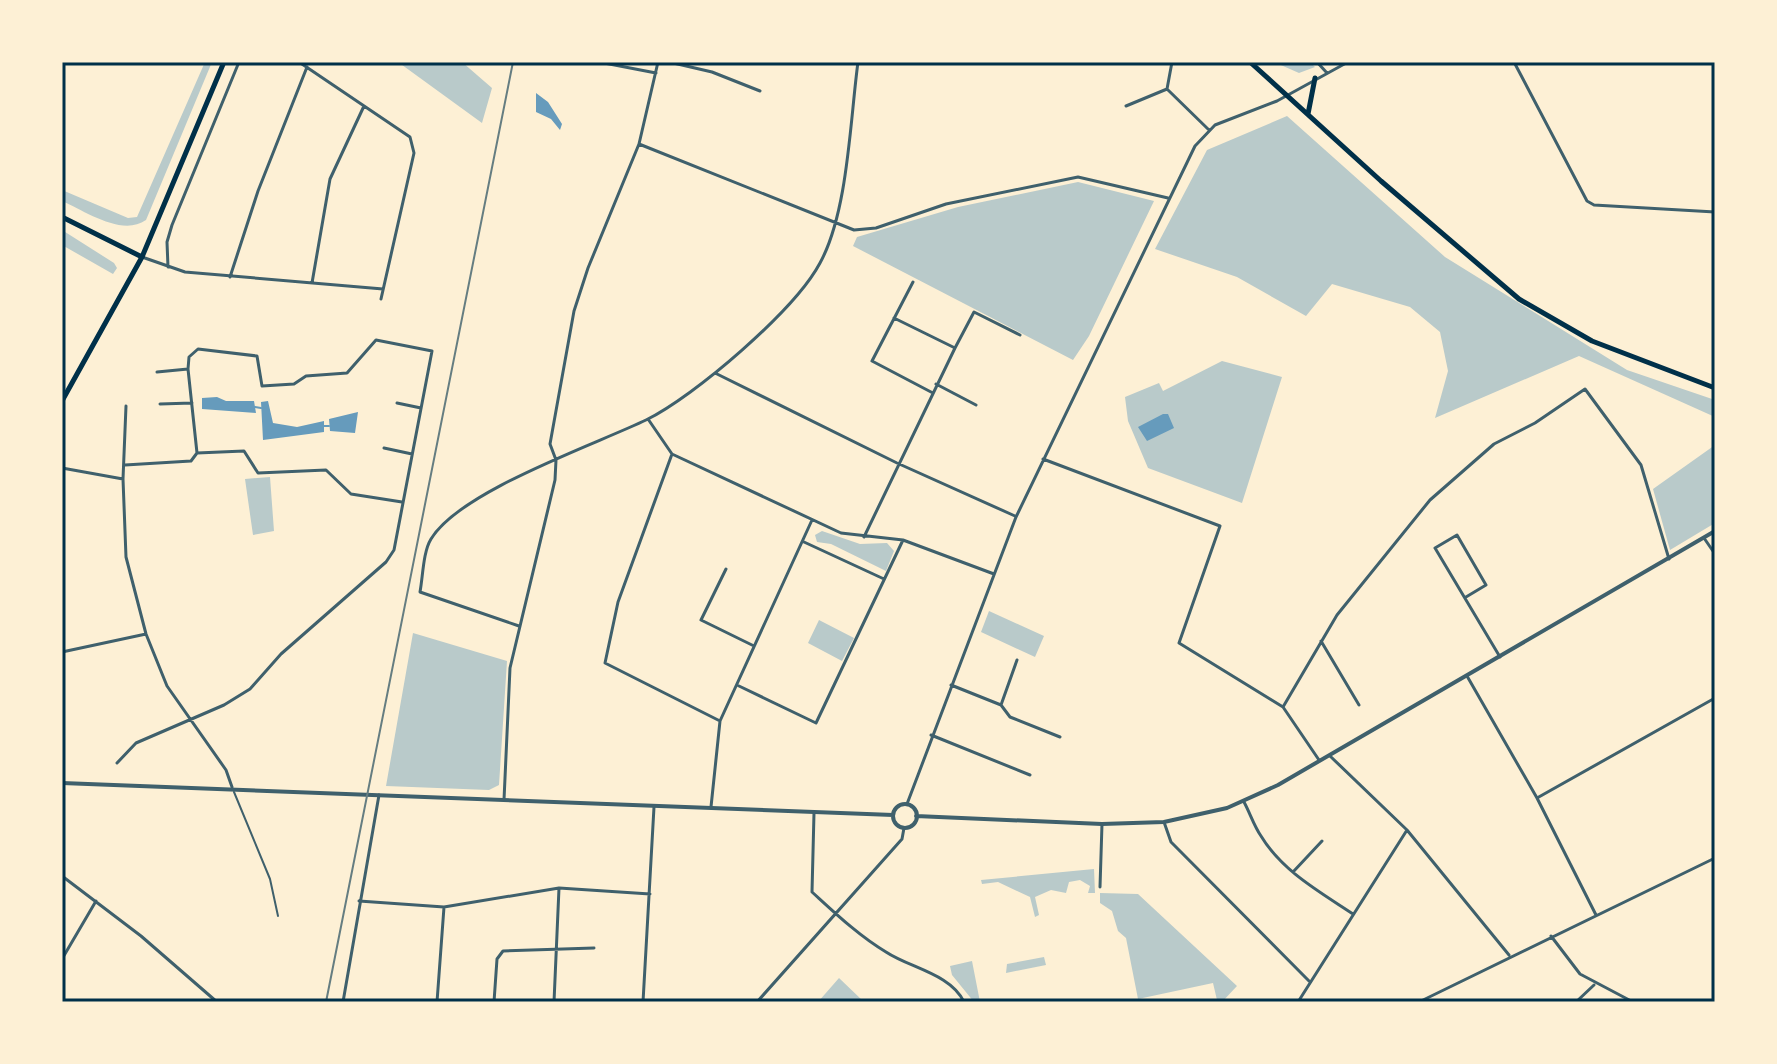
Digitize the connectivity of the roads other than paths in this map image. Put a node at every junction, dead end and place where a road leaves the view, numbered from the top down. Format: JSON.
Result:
{"nodes":[{"id":1,"x":224,"y":62,"type":"edge"},
{"id":2,"x":239,"y":62,"type":"edge"},
{"id":3,"x":299,"y":62,"type":"edge"},
{"id":4,"x":599,"y":62,"type":"edge"},
{"id":5,"x":658,"y":62,"type":"edge"},
{"id":6,"x":669,"y":62,"type":"edge"},
{"id":7,"x":858,"y":62,"type":"edge"},
{"id":8,"x":1172,"y":62,"type":"edge"},
{"id":9,"x":1250,"y":62,"type":"edge"},
{"id":10,"x":1317,"y":62,"type":"edge"},
{"id":11,"x":1348,"y":62,"type":"edge"},
{"id":12,"x":1514,"y":62,"type":"edge"},
{"id":13,"x":307,"y":67,"type":"junction"},
{"id":14,"x":656,"y":73,"type":"junction"},
{"id":15,"x":1327,"y":73,"type":"junction"},
{"id":16,"x":1315,"y":78,"type":"junction"},
{"id":17,"x":1167,"y":89,"type":"junction"},
{"id":18,"x":760,"y":91,"type":"dead end"},
{"id":19,"x":1286,"y":96,"type":"junction"},
{"id":20,"x":364,"y":106,"type":"junction"},
{"id":21,"x":1126,"y":106,"type":"dead end"},
{"id":22,"x":1308,"y":115,"type":"junction"},
{"id":23,"x":1209,"y":130,"type":"junction"},
{"id":24,"x":639,"y":144,"type":"junction"},
{"id":25,"x":1168,"y":198,"type":"junction"},
{"id":26,"x":1715,"y":212,"type":"edge"},
{"id":27,"x":62,"y":217,"type":"edge"},
{"id":28,"x":836,"y":225,"type":"junction"},
{"id":29,"x":142,"y":257,"type":"junction"},
{"id":30,"x":168,"y":267,"type":"junction"},
{"id":31,"x":230,"y":277,"type":"junction"},
{"id":32,"x":913,"y":282,"type":"dead end"},
{"id":33,"x":312,"y":283,"type":"junction"},
{"id":34,"x":383,"y":289,"type":"junction"},
{"id":35,"x":381,"y":299,"type":"dead end"},
{"id":36,"x":894,"y":318,"type":"junction"},
{"id":37,"x":1020,"y":335,"type":"dead end"},
{"id":38,"x":955,"y":348,"type":"junction"},
{"id":39,"x":188,"y":369,"type":"junction"},
{"id":40,"x":157,"y":372,"type":"dead end"},
{"id":41,"x":715,"y":373,"type":"junction"},
{"id":42,"x":936,"y":384,"type":"junction"},
{"id":43,"x":1715,"y":388,"type":"edge"},
{"id":44,"x":932,"y":392,"type":"junction"},
{"id":45,"x":62,"y":401,"type":"edge"},
{"id":46,"x":194,"y":403,"type":"junction"},
{"id":47,"x":397,"y":403,"type":"dead end"},
{"id":48,"x":160,"y":404,"type":"dead end"},
{"id":49,"x":976,"y":405,"type":"dead end"},
{"id":50,"x":126,"y":406,"type":"dead end"},
{"id":51,"x":421,"y":408,"type":"junction"},
{"id":52,"x":648,"y":419,"type":"junction"},
{"id":53,"x":384,"y":448,"type":"dead end"},
{"id":54,"x":197,"y":453,"type":"junction"},
{"id":55,"x":412,"y":454,"type":"junction"},
{"id":56,"x":672,"y":454,"type":"junction"},
{"id":57,"x":1043,"y":459,"type":"junction"},
{"id":58,"x":556,"y":460,"type":"junction"},
{"id":59,"x":897,"y":463,"type":"junction"},
{"id":60,"x":125,"y":465,"type":"junction"},
{"id":61,"x":62,"y":468,"type":"edge"},
{"id":62,"x":123,"y":479,"type":"junction"},
{"id":63,"x":402,"y":502,"type":"junction"},
{"id":64,"x":1016,"y":517,"type":"junction"},
{"id":65,"x":812,"y":520,"type":"junction"},
{"id":66,"x":1715,"y":531,"type":"edge"},
{"id":67,"x":864,"y":537,"type":"junction"},
{"id":68,"x":1704,"y":538,"type":"junction"},
{"id":69,"x":903,"y":540,"type":"junction"},
{"id":70,"x":803,"y":541,"type":"junction"},
{"id":71,"x":1715,"y":554,"type":"edge"},
{"id":72,"x":1669,"y":559,"type":"junction"},
{"id":73,"x":726,"y":569,"type":"dead end"},
{"id":74,"x":994,"y":574,"type":"junction"},
{"id":75,"x":884,"y":579,"type":"junction"},
{"id":76,"x":1466,"y":597,"type":"junction"},
{"id":77,"x":519,"y":626,"type":"junction"},
{"id":78,"x":146,"y":634,"type":"junction"},
{"id":79,"x":1321,"y":641,"type":"junction"},
{"id":80,"x":754,"y":646,"type":"junction"},
{"id":81,"x":62,"y":652,"type":"edge"},
{"id":82,"x":1500,"y":657,"type":"junction"},
{"id":83,"x":1017,"y":660,"type":"dead end"},
{"id":84,"x":1466,"y":675,"type":"junction"},
{"id":85,"x":951,"y":685,"type":"junction"},
{"id":86,"x":737,"y":686,"type":"junction"},
{"id":87,"x":1715,"y":698,"type":"edge"},
{"id":88,"x":1001,"y":705,"type":"junction"},
{"id":89,"x":1359,"y":705,"type":"dead end"},
{"id":90,"x":1283,"y":707,"type":"junction"},
{"id":91,"x":192,"y":720,"type":"junction"},
{"id":92,"x":720,"y":721,"type":"junction"},
{"id":93,"x":931,"y":735,"type":"junction"},
{"id":94,"x":1060,"y":737,"type":"dead end"},
{"id":95,"x":1330,"y":755,"type":"junction"},
{"id":96,"x":1320,"y":761,"type":"junction"},
{"id":97,"x":117,"y":763,"type":"dead end"},
{"id":98,"x":1030,"y":775,"type":"dead end"},
{"id":99,"x":62,"y":783,"type":"edge"},
{"id":100,"x":232,"y":787,"type":"junction"},
{"id":101,"x":379,"y":795,"type":"junction"},
{"id":102,"x":1537,"y":798,"type":"junction"},
{"id":103,"x":504,"y":800,"type":"junction"},
{"id":104,"x":1244,"y":802,"type":"junction"},
{"id":105,"x":907,"y":804,"type":"junction"},
{"id":106,"x":654,"y":807,"type":"junction"},
{"id":107,"x":711,"y":808,"type":"junction"},
{"id":108,"x":814,"y":813,"type":"junction"},
{"id":109,"x":893,"y":815,"type":"junction"},
{"id":110,"x":916,"y":816,"type":"junction"},
{"id":111,"x":1164,"y":822,"type":"junction"},
{"id":112,"x":1102,"y":824,"type":"junction"},
{"id":113,"x":904,"y":828,"type":"junction"},
{"id":114,"x":1407,"y":830,"type":"junction"},
{"id":115,"x":1322,"y":841,"type":"dead end"},
{"id":116,"x":1715,"y":858,"type":"edge"},
{"id":117,"x":1293,"y":872,"type":"junction"},
{"id":118,"x":62,"y":876,"type":"edge"},
{"id":119,"x":1100,"y":887,"type":"dead end"},
{"id":120,"x":559,"y":888,"type":"junction"},
{"id":121,"x":650,"y":894,"type":"junction"},
{"id":122,"x":96,"y":901,"type":"junction"},
{"id":123,"x":359,"y":901,"type":"junction"},
{"id":124,"x":444,"y":907,"type":"junction"},
{"id":125,"x":835,"y":912,"type":"junction"},
{"id":126,"x":1355,"y":915,"type":"junction"},
{"id":127,"x":1596,"y":915,"type":"junction"},
{"id":128,"x":278,"y":916,"type":"dead end"},
{"id":129,"x":1551,"y":936,"type":"junction"},
{"id":130,"x":556,"y":947,"type":"junction"},
{"id":131,"x":594,"y":948,"type":"dead end"},
{"id":132,"x":1509,"y":955,"type":"junction"},
{"id":133,"x":62,"y":959,"type":"edge"},
{"id":134,"x":1310,"y":982,"type":"junction"},
{"id":135,"x":1594,"y":985,"type":"junction"},
{"id":136,"x":217,"y":1002,"type":"edge"},
{"id":137,"x":343,"y":1002,"type":"edge"},
{"id":138,"x":437,"y":1002,"type":"edge"},
{"id":139,"x":494,"y":1002,"type":"edge"},
{"id":140,"x":554,"y":1002,"type":"edge"},
{"id":141,"x":643,"y":1002,"type":"edge"},
{"id":142,"x":757,"y":1002,"type":"edge"},
{"id":143,"x":964,"y":1002,"type":"edge"},
{"id":144,"x":1298,"y":1002,"type":"edge"},
{"id":145,"x":1419,"y":1002,"type":"edge"},
{"id":146,"x":1576,"y":1002,"type":"edge"},
{"id":147,"x":1633,"y":1002,"type":"edge"}],
"edges":[{"from":1,"to":29,"type":"main road"},
{"from":2,"to":30,"type":"street"},
{"from":3,"to":13,"type":"street"},
{"from":4,"to":14,"type":"street"},
{"from":5,"to":14,"type":"street"},
{"from":6,"to":18,"type":"street"},
{"from":7,"to":28,"type":"street"},
{"from":8,"to":17,"type":"street"},
{"from":9,"to":19,"type":"main road"},
{"from":10,"to":15,"type":"street"},
{"from":11,"to":15,"type":"street"},
{"from":12,"to":26,"type":"street"},
{"from":13,"to":20,"type":"street"},
{"from":13,"to":31,"type":"street"},
{"from":14,"to":24,"type":"street"},
{"from":15,"to":16,"type":"street"},
{"from":16,"to":19,"type":"street"},
{"from":16,"to":22,"type":"main road"},
{"from":17,"to":21,"type":"street"},
{"from":17,"to":23,"type":"street"},
{"from":19,"to":22,"type":"main road"},
{"from":19,"to":23,"type":"street"},
{"from":20,"to":33,"type":"street"},
{"from":20,"to":34,"type":"street"},
{"from":22,"to":43,"type":"main road"},
{"from":23,"to":25,"type":"street"},
{"from":24,"to":28,"type":"street"},
{"from":24,"to":58,"type":"street"},
{"from":25,"to":28,"type":"street"},
{"from":25,"to":57,"type":"street"},
{"from":27,"to":29,"type":"main road"},
{"from":28,"to":41,"type":"street"},
{"from":29,"to":30,"type":"street"},
{"from":29,"to":45,"type":"main road"},
{"from":30,"to":31,"type":"street"},
{"from":31,"to":33,"type":"street"},
{"from":32,"to":36,"type":"street"},
{"from":33,"to":34,"type":"street"},
{"from":34,"to":35,"type":"street"},
{"from":36,"to":38,"type":"street"},
{"from":36,"to":44,"type":"street"},
{"from":37,"to":38,"type":"street"},
{"from":38,"to":42,"type":"street"},
{"from":39,"to":40,"type":"street"},
{"from":39,"to":46,"type":"street"},
{"from":39,"to":51,"type":"street"},
{"from":41,"to":52,"type":"street"},
{"from":41,"to":59,"type":"street"},
{"from":42,"to":44,"type":"street"},
{"from":42,"to":49,"type":"street"},
{"from":44,"to":59,"type":"street"},
{"from":46,"to":48,"type":"street"},
{"from":46,"to":54,"type":"street"},
{"from":47,"to":51,"type":"street"},
{"from":50,"to":60,"type":"street"},
{"from":51,"to":55,"type":"street"},
{"from":52,"to":56,"type":"street"},
{"from":52,"to":58,"type":"street"},
{"from":53,"to":55,"type":"street"},
{"from":54,"to":60,"type":"street"},
{"from":54,"to":63,"type":"street"},
{"from":55,"to":63,"type":"street"},
{"from":56,"to":65,"type":"street"},
{"from":56,"to":92,"type":"street"},
{"from":57,"to":64,"type":"street"},
{"from":57,"to":90,"type":"street"},
{"from":58,"to":77,"type":"street"},
{"from":58,"to":77,"type":"street"},
{"from":59,"to":64,"type":"street"},
{"from":59,"to":67,"type":"street"},
{"from":60,"to":62,"type":"street"},
{"from":61,"to":62,"type":"street"},
{"from":62,"to":78,"type":"street"},
{"from":63,"to":91,"type":"street"},
{"from":64,"to":74,"type":"street"},
{"from":65,"to":67,"type":"street"},
{"from":65,"to":70,"type":"street"},
{"from":66,"to":68,"type":"street"},
{"from":67,"to":69,"type":"street"},
{"from":68,"to":71,"type":"street"},
{"from":68,"to":72,"type":"street"},
{"from":69,"to":74,"type":"street"},
{"from":69,"to":75,"type":"street"},
{"from":70,"to":75,"type":"street"},
{"from":70,"to":80,"type":"street"},
{"from":72,"to":79,"type":"street"},
{"from":72,"to":82,"type":"street"},
{"from":73,"to":80,"type":"street"},
{"from":74,"to":85,"type":"street"},
{"from":75,"to":86,"type":"street"},
{"from":76,"to":76,"type":"street"},
{"from":76,"to":82,"type":"street"},
{"from":77,"to":103,"type":"street"},
{"from":78,"to":81,"type":"street"},
{"from":78,"to":91,"type":"street"},
{"from":79,"to":89,"type":"street"},
{"from":79,"to":90,"type":"street"},
{"from":80,"to":86,"type":"street"},
{"from":82,"to":84,"type":"street"},
{"from":83,"to":88,"type":"street"},
{"from":84,"to":95,"type":"street"},
{"from":84,"to":102,"type":"street"},
{"from":85,"to":88,"type":"street"},
{"from":85,"to":93,"type":"street"},
{"from":86,"to":92,"type":"street"},
{"from":87,"to":102,"type":"street"},
{"from":88,"to":94,"type":"street"},
{"from":90,"to":96,"type":"street"},
{"from":91,"to":97,"type":"street"},
{"from":91,"to":100,"type":"street"},
{"from":92,"to":107,"type":"street"},
{"from":93,"to":98,"type":"street"},
{"from":93,"to":105,"type":"street"},
{"from":95,"to":96,"type":"street"},
{"from":95,"to":114,"type":"street"},
{"from":96,"to":104,"type":"street"},
{"from":99,"to":100,"type":"street"},
{"from":100,"to":101,"type":"street"},
{"from":100,"to":128,"type":"lane"},
{"from":101,"to":103,"type":"street"},
{"from":101,"to":123,"type":"street"},
{"from":102,"to":127,"type":"street"},
{"from":103,"to":106,"type":"street"},
{"from":104,"to":111,"type":"street"},
{"from":104,"to":117,"type":"street"},
{"from":105,"to":109,"type":"street"},
{"from":105,"to":110,"type":"street"},
{"from":106,"to":107,"type":"street"},
{"from":106,"to":121,"type":"street"},
{"from":107,"to":108,"type":"street"},
{"from":108,"to":109,"type":"street"},
{"from":108,"to":125,"type":"street"},
{"from":109,"to":113,"type":"street"},
{"from":110,"to":112,"type":"street"},
{"from":110,"to":113,"type":"street"},
{"from":111,"to":112,"type":"street"},
{"from":111,"to":134,"type":"street"},
{"from":112,"to":119,"type":"street"},
{"from":113,"to":125,"type":"street"},
{"from":114,"to":126,"type":"street"},
{"from":114,"to":132,"type":"street"},
{"from":115,"to":117,"type":"street"},
{"from":116,"to":127,"type":"street"},
{"from":117,"to":126,"type":"street"},
{"from":118,"to":122,"type":"street"},
{"from":120,"to":121,"type":"street"},
{"from":120,"to":124,"type":"street"},
{"from":120,"to":130,"type":"street"},
{"from":121,"to":141,"type":"street"},
{"from":122,"to":133,"type":"street"},
{"from":122,"to":136,"type":"street"},
{"from":123,"to":124,"type":"street"},
{"from":123,"to":137,"type":"street"},
{"from":124,"to":138,"type":"street"},
{"from":125,"to":142,"type":"street"},
{"from":125,"to":143,"type":"street"},
{"from":126,"to":134,"type":"street"},
{"from":127,"to":129,"type":"street"},
{"from":129,"to":132,"type":"street"},
{"from":129,"to":135,"type":"street"},
{"from":130,"to":131,"type":"street"},
{"from":130,"to":139,"type":"street"},
{"from":130,"to":140,"type":"street"},
{"from":132,"to":145,"type":"street"},
{"from":134,"to":144,"type":"street"},
{"from":135,"to":146,"type":"street"},
{"from":135,"to":147,"type":"street"}]}
